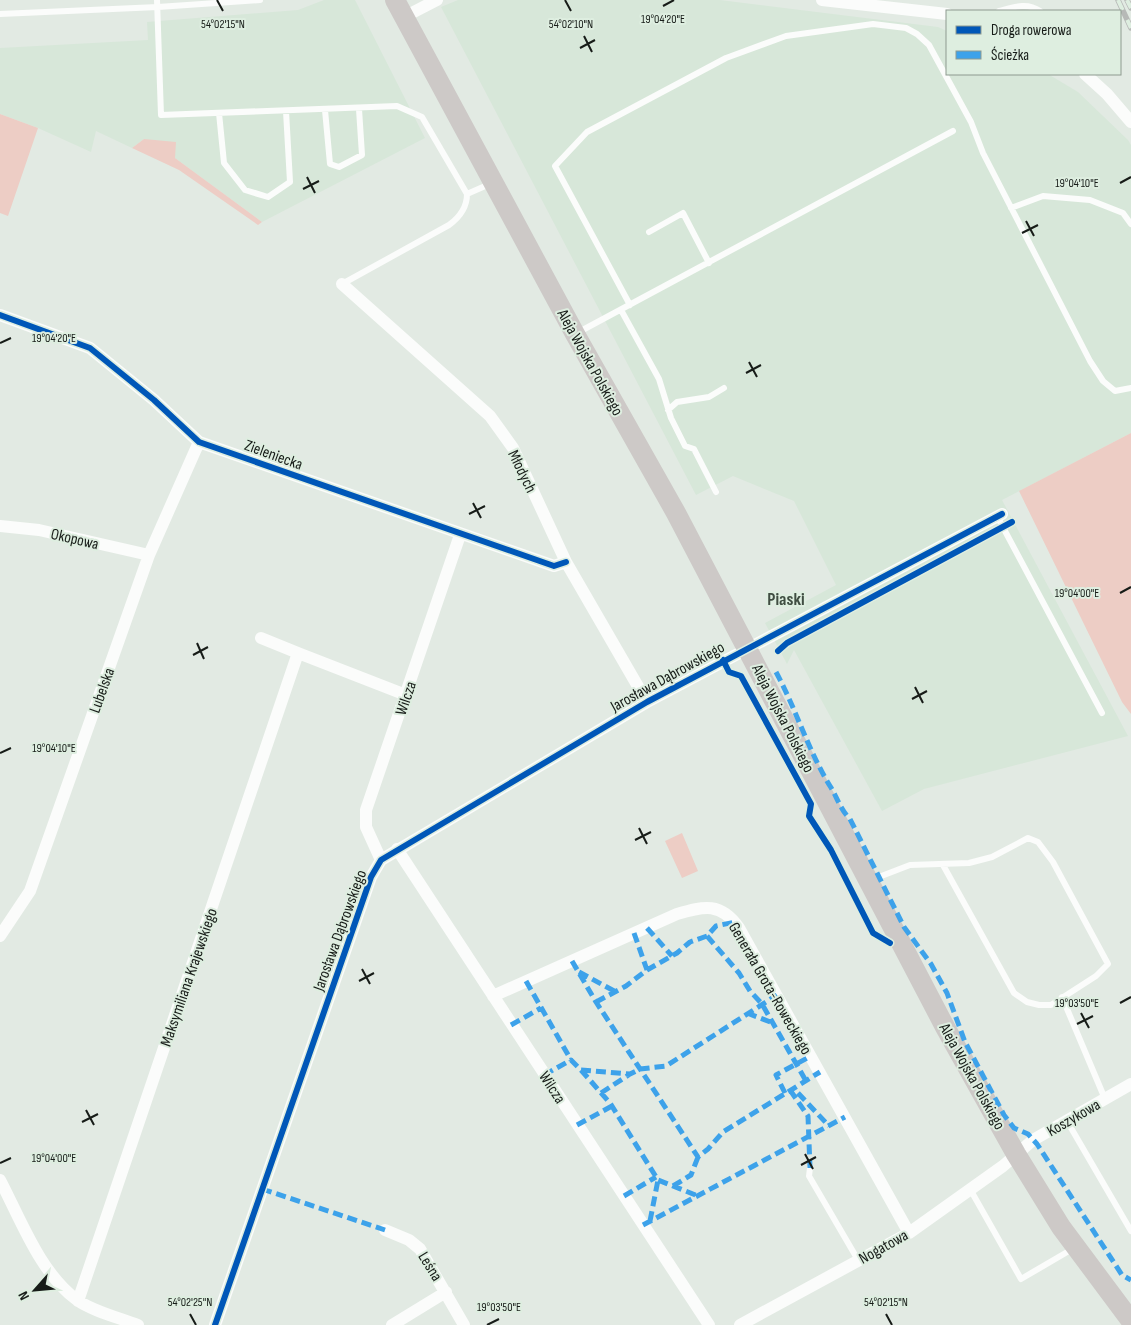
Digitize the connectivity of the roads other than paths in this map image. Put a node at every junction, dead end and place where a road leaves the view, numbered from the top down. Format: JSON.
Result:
{"nodes":[{"id":1,"x":157,"y":0,"type":"edge"},
{"id":2,"x":260,"y":0,"type":"edge"},
{"id":3,"x":437,"y":0,"type":"edge"},
{"id":4,"x":822,"y":0,"type":"edge"},
{"id":5,"x":896,"y":4,"type":"edge"},
{"id":6,"x":158,"y":8,"type":"junction"},
{"id":7,"x":400,"y":9,"type":"edge"},
{"id":8,"x":1003,"y":10,"type":"edge"},
{"id":9,"x":1038,"y":10,"type":"edge"},
{"id":10,"x":0,"y":14,"type":"edge"},
{"id":11,"x":946,"y":14,"type":"edge"},
{"id":12,"x":1086,"y":75,"type":"edge"},
{"id":13,"x":359,"y":109,"type":"junction"},
{"id":14,"x":325,"y":110,"type":"junction"},
{"id":15,"x":286,"y":111,"type":"junction"},
{"id":16,"x":219,"y":113,"type":"junction"},
{"id":17,"x":1131,"y":122,"type":"edge"},
{"id":18,"x":953,"y":131,"type":"dead end"},
{"id":19,"x":493,"y":182,"type":"junction"},
{"id":20,"x":467,"y":194,"type":"junction"},
{"id":21,"x":1011,"y":208,"type":"junction"},
{"id":22,"x":1131,"y":224,"type":"edge"},
{"id":23,"x":649,"y":232,"type":"dead end"},
{"id":24,"x":709,"y":262,"type":"junction"},
{"id":25,"x":342,"y":284,"type":"joint"},
{"id":26,"x":630,"y":305,"type":"junction"},
{"id":27,"x":621,"y":310,"type":"junction"},
{"id":28,"x":0,"y":315,"type":"edge"},
{"id":29,"x":575,"y":334,"type":"junction"},
{"id":30,"x":724,"y":388,"type":"dead end"},
{"id":31,"x":1131,"y":388,"type":"edge"},
{"id":32,"x":668,"y":410,"type":"junction"},
{"id":33,"x":199,"y":442,"type":"junction"},
{"id":34,"x":716,"y":492,"type":"dead end"},
{"id":35,"x":1000,"y":515,"type":"joint"},
{"id":36,"x":0,"y":526,"type":"edge"},
{"id":37,"x":460,"y":536,"type":"junction"},
{"id":38,"x":149,"y":555,"type":"junction"},
{"id":39,"x":566,"y":562,"type":"junction"},
{"id":40,"x":261,"y":638,"type":"dead end"},
{"id":41,"x":748,"y":648,"type":"junction"},
{"id":42,"x":298,"y":653,"type":"junction"},
{"id":43,"x":406,"y":695,"type":"junction"},
{"id":44,"x":647,"y":702,"type":"junction"},
{"id":45,"x":1102,"y":713,"type":"dead end"},
{"id":46,"x":397,"y":849,"type":"junction"},
{"id":47,"x":381,"y":860,"type":"junction"},
{"id":48,"x":942,"y":865,"type":"junction"},
{"id":49,"x":868,"y":882,"type":"junction"},
{"id":50,"x":0,"y":936,"type":"edge"},
{"id":51,"x":493,"y":996,"type":"junction"},
{"id":52,"x":1062,"y":997,"type":"junction"},
{"id":53,"x":1131,"y":1084,"type":"edge"},
{"id":54,"x":1105,"y":1099,"type":"junction"},
{"id":55,"x":1067,"y":1121,"type":"junction"},
{"id":56,"x":1016,"y":1154,"type":"junction"},
{"id":57,"x":810,"y":1168,"type":"dead end"},
{"id":58,"x":0,"y":1180,"type":"edge"},
{"id":59,"x":970,"y":1190,"type":"junction"},
{"id":60,"x":385,"y":1230,"type":"dead end"},
{"id":61,"x":1131,"y":1231,"type":"edge"},
{"id":62,"x":909,"y":1232,"type":"junction"},
{"id":63,"x":1076,"y":1247,"type":"junction"},
{"id":64,"x":858,"y":1260,"type":"junction"},
{"id":65,"x":446,"y":1292,"type":"junction"},
{"id":66,"x":78,"y":1301,"type":"junction"},
{"id":67,"x":1131,"y":1321,"type":"edge"},
{"id":68,"x":138,"y":1325,"type":"edge"},
{"id":69,"x":215,"y":1325,"type":"edge"},
{"id":70,"x":392,"y":1325,"type":"edge"},
{"id":71,"x":464,"y":1325,"type":"edge"},
{"id":72,"x":709,"y":1325,"type":"edge"},
{"id":73,"x":740,"y":1325,"type":"edge"}],
"edges":[{"from":1,"to":6,"type":"lane"},
{"from":2,"to":6,"type":"lane"},
{"from":3,"to":7,"type":"street"},
{"from":4,"to":5,"type":"street"},
{"from":5,"to":11,"type":"street"},
{"from":6,"to":10,"type":"lane"},
{"from":6,"to":16,"type":"lane"},
{"from":7,"to":19,"type":"main road","name":"Aleja Wojska Polskiego"},
{"from":8,"to":9,"type":"lane"},
{"from":12,"to":17,"type":"street"},
{"from":13,"to":14,"type":"lane"},
{"from":13,"to":14,"type":"lane"},
{"from":13,"to":20,"type":"lane"},
{"from":14,"to":15,"type":"lane"},
{"from":15,"to":16,"type":"lane"},
{"from":15,"to":16,"type":"lane"},
{"from":18,"to":24,"type":"lane"},
{"from":19,"to":20,"type":"lane"},
{"from":19,"to":29,"type":"main road","name":"Aleja Wojska Polskiego"},
{"from":20,"to":25,"type":"lane"},
{"from":21,"to":22,"type":"lane"},
{"from":21,"to":26,"type":"lane"},
{"from":21,"to":31,"type":"lane"},
{"from":23,"to":24,"type":"lane"},
{"from":24,"to":26,"type":"lane"},
{"from":25,"to":39,"type":"street","name":"Młodych"},
{"from":26,"to":27,"type":"lane"},
{"from":27,"to":29,"type":"lane"},
{"from":27,"to":32,"type":"lane"},
{"from":28,"to":33,"type":"street","name":"Zieleniecka"},
{"from":29,"to":41,"type":"main road","name":"Aleja Wojska Polskiego"},
{"from":30,"to":32,"type":"lane"},
{"from":32,"to":34,"type":"lane"},
{"from":33,"to":37,"type":"street","name":"Zieleniecka"},
{"from":33,"to":38,"type":"street","name":"Lubelska"},
{"from":35,"to":41,"type":"street","name":"Jarosława Dąbrowskiego"},
{"from":35,"to":45,"type":"lane"},
{"from":36,"to":38,"type":"street","name":"Okopowa"},
{"from":37,"to":39,"type":"street","name":"Zieleniecka"},
{"from":37,"to":43,"type":"street","name":"Wilcza"},
{"from":38,"to":50,"type":"street","name":"Lubelska"},
{"from":39,"to":44,"type":"street","name":"Młodych"},
{"from":40,"to":42,"type":"street"},
{"from":41,"to":44,"type":"street","name":"Jarosława Dąbrowskiego"},
{"from":41,"to":49,"type":"main road","name":"Aleja Wojska Polskiego"},
{"from":42,"to":43,"type":"street"},
{"from":42,"to":66,"type":"street","name":"Maksymiliana Krajewskiego"},
{"from":43,"to":47,"type":"street","name":"Wilcza"},
{"from":44,"to":46,"type":"street","name":"Jarosława Dąbrowskiego"},
{"from":46,"to":47,"type":"street","name":"Jarosława Dąbrowskiego"},
{"from":46,"to":51,"type":"street","name":"Wilcza"},
{"from":47,"to":69,"type":"street","name":"Jarosława Dąbrowskiego"},
{"from":48,"to":49,"type":"lane"},
{"from":48,"to":52,"type":"lane"},
{"from":48,"to":52,"type":"lane"},
{"from":49,"to":56,"type":"main road","name":"Aleja Wojska Polskiego"},
{"from":51,"to":62,"type":"street","name":"Generała Grota-Roweckiego"},
{"from":51,"to":72,"type":"street","name":"Wilcza"},
{"from":52,"to":54,"type":"lane"},
{"from":53,"to":54,"type":"street","name":"Koszykowa"},
{"from":54,"to":55,"type":"street","name":"Koszykowa"},
{"from":55,"to":56,"type":"street","name":"Koszykowa"},
{"from":55,"to":61,"type":"lane"},
{"from":56,"to":59,"type":"street","name":"Nogatowa"},
{"from":56,"to":63,"type":"main road","name":"Aleja Wojska Polskiego"},
{"from":57,"to":64,"type":"lane"},
{"from":58,"to":66,"type":"street"},
{"from":59,"to":62,"type":"street","name":"Nogatowa"},
{"from":59,"to":63,"type":"lane"},
{"from":60,"to":65,"type":"street","name":"Leśna"},
{"from":62,"to":64,"type":"street","name":"Nogatowa"},
{"from":63,"to":67,"type":"main road","name":"Aleja Wojska Polskiego"},
{"from":64,"to":73,"type":"street","name":"Nogatowa"},
{"from":65,"to":70,"type":"street","name":"Leśna"},
{"from":65,"to":71,"type":"street","name":"Leśna"},
{"from":66,"to":68,"type":"street"}]}
